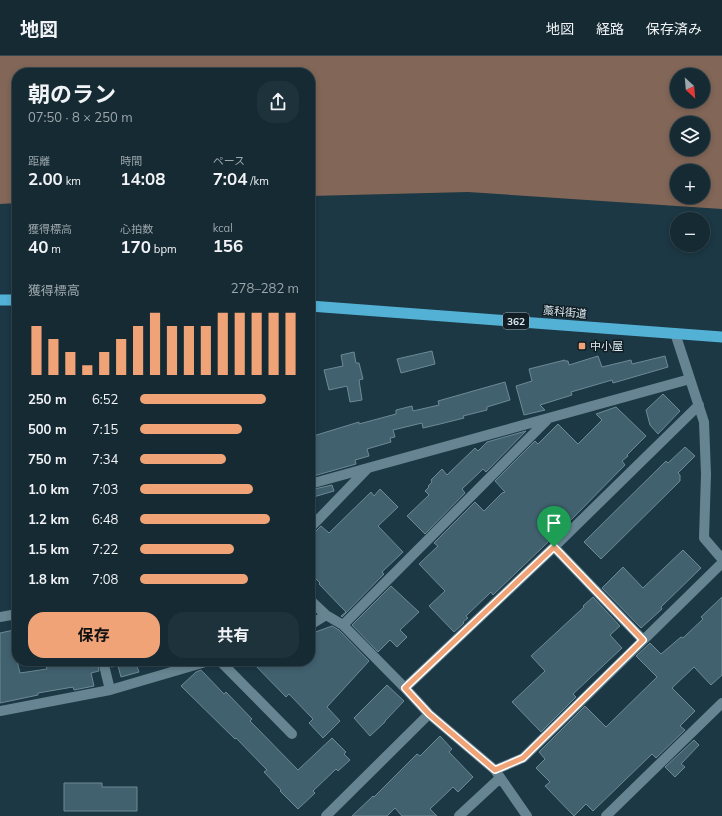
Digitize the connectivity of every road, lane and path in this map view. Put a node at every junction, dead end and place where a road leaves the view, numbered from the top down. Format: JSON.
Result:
{"nodes":[{"id":1,"x":0,"y":300,"type":"edge"},
{"id":2,"x":12,"y":300,"type":"edge"},
{"id":3,"x":315,"y":306,"type":"edge"},
{"id":4,"x":675,"y":333,"type":"junction"},
{"id":5,"x":722,"y":337,"type":"edge"},
{"id":6,"x":690,"y":379,"type":"junction"},
{"id":7,"x":699,"y":405,"type":"junction"},
{"id":8,"x":548,"y":418,"type":"junction"},
{"id":9,"x":368,"y":468,"type":"junction"},
{"id":10,"x":315,"y":483,"type":"edge"},
{"id":11,"x":315,"y":523,"type":"edge"},
{"id":12,"x":554,"y":547,"type":"junction"},
{"id":13,"x":722,"y":559,"type":"edge"},
{"id":14,"x":722,"y":563,"type":"edge"},
{"id":15,"x":315,"y":605,"type":"edge"},
{"id":16,"x":12,"y":615,"type":"edge"},
{"id":17,"x":326,"y":615,"type":"junction"},
{"id":18,"x":0,"y":617,"type":"edge"},
{"id":19,"x":315,"y":622,"type":"edge"},
{"id":20,"x":343,"y":625,"type":"junction"},
{"id":21,"x":643,"y":640,"type":"junction"},
{"id":22,"x":104,"y":666,"type":"edge"},
{"id":23,"x":192,"y":666,"type":"edge"},
{"id":24,"x":225,"y":666,"type":"edge"},
{"id":25,"x":405,"y":688,"type":"junction"},
{"id":26,"x":110,"y":690,"type":"junction"},
{"id":27,"x":722,"y":703,"type":"edge"},
{"id":28,"x":0,"y":711,"type":"edge"},
{"id":29,"x":429,"y":714,"type":"junction"},
{"id":30,"x":292,"y":734,"type":"dead end"},
{"id":31,"x":497,"y":774,"type":"junction"},
{"id":32,"x":326,"y":816,"type":"edge"},
{"id":33,"x":459,"y":816,"type":"edge"},
{"id":34,"x":527,"y":816,"type":"edge"},
{"id":35,"x":606,"y":816,"type":"edge"}],
"edges":[{"from":1,"to":2,"type":"highway"},
{"from":3,"to":4,"type":"highway","name":"藁科街道","number":"362"},
{"from":4,"to":5,"type":"highway","name":"藁科街道","number":"362"},
{"from":4,"to":6,"type":"street"},
{"from":6,"to":7,"type":"street"},
{"from":6,"to":8,"type":"street"},
{"from":7,"to":12,"type":"street"},
{"from":7,"to":13,"type":"street"},
{"from":8,"to":9,"type":"street"},
{"from":8,"to":20,"type":"street"},
{"from":9,"to":10,"type":"street"},
{"from":9,"to":11,"type":"street"},
{"from":12,"to":21,"type":"street"},
{"from":12,"to":25,"type":"street"},
{"from":14,"to":21,"type":"street"},
{"from":15,"to":17,"type":"street"},
{"from":16,"to":18,"type":"street"},
{"from":17,"to":19,"type":"street"},
{"from":17,"to":20,"type":"street"},
{"from":20,"to":25,"type":"street"},
{"from":21,"to":31,"type":"street"},
{"from":22,"to":26,"type":"street"},
{"from":23,"to":26,"type":"street"},
{"from":24,"to":30,"type":"street"},
{"from":25,"to":29,"type":"street"},
{"from":26,"to":28,"type":"street"},
{"from":27,"to":35,"type":"street"},
{"from":29,"to":31,"type":"street"},
{"from":29,"to":32,"type":"street"},
{"from":31,"to":33,"type":"street"},
{"from":31,"to":34,"type":"street"}]}
